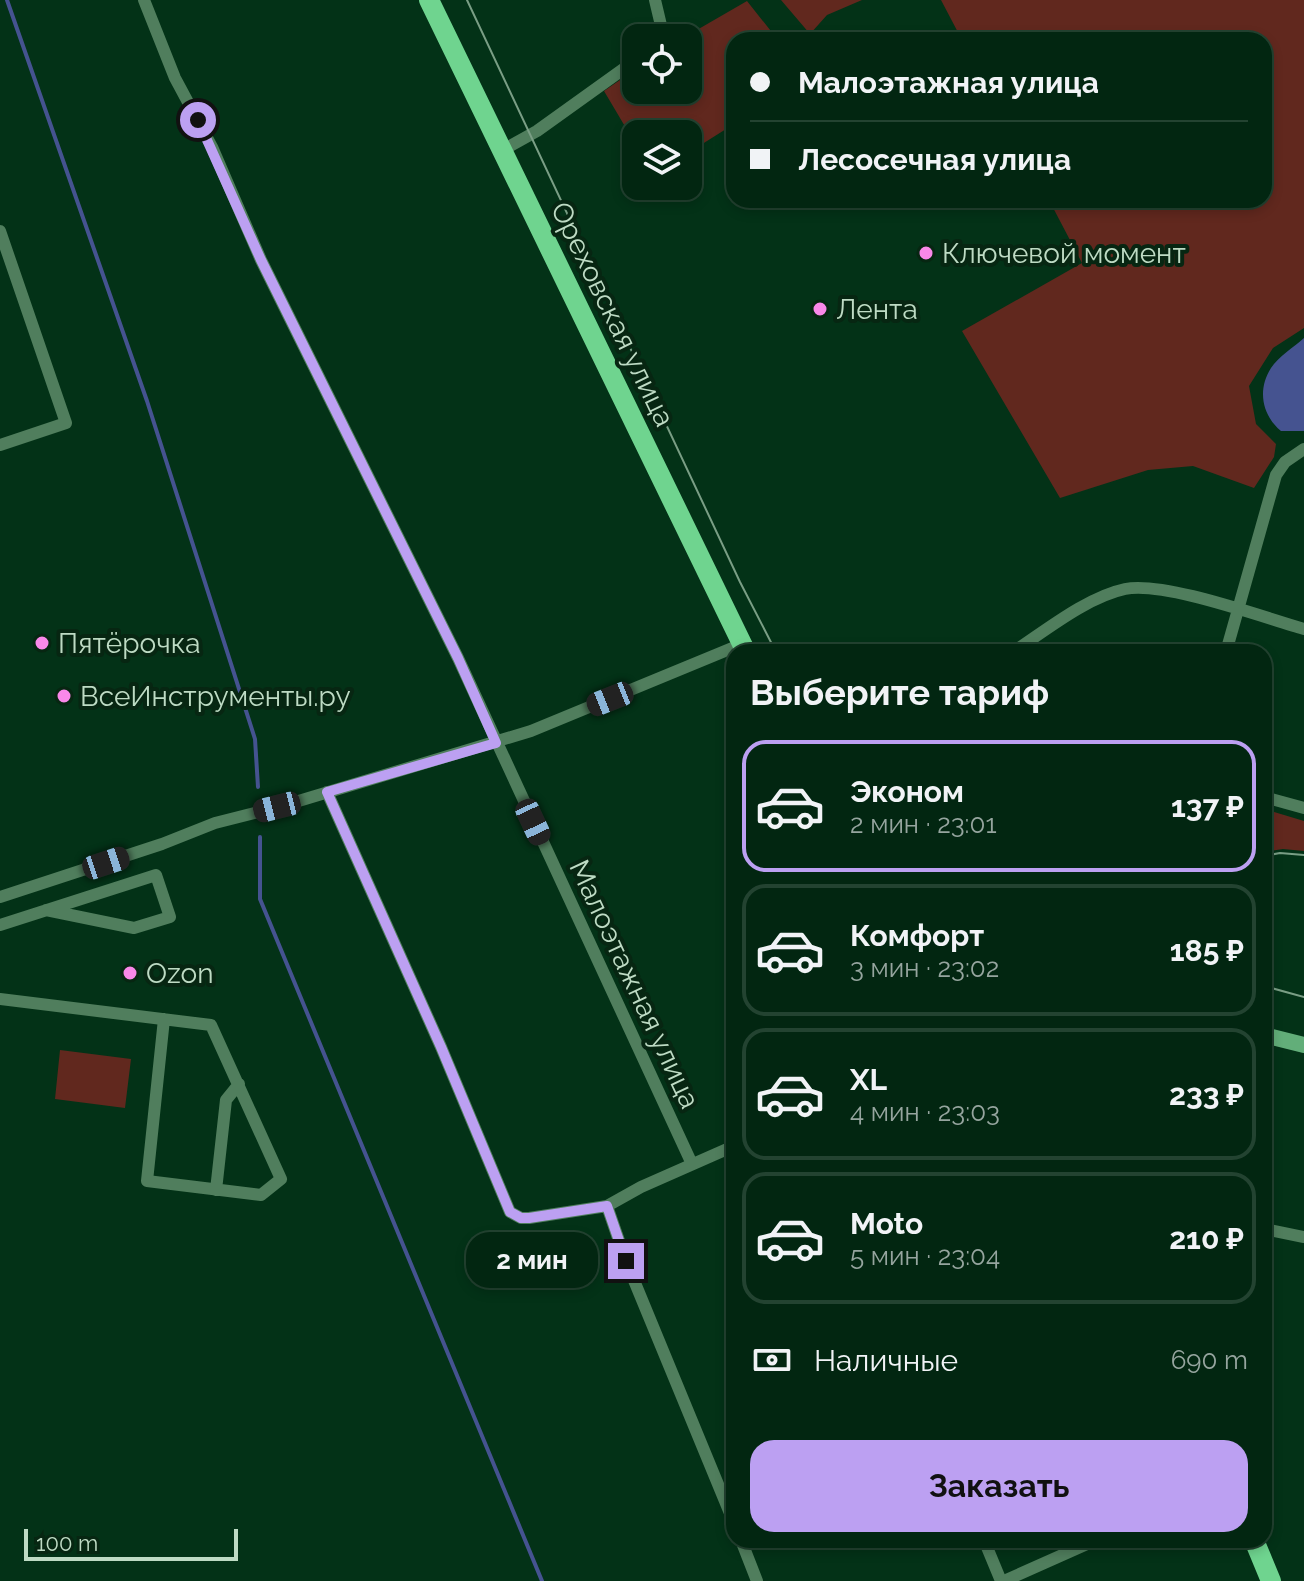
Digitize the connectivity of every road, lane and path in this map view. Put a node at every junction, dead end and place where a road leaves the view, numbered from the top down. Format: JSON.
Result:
{"nodes":[{"id":1,"x":144,"y":0,"type":"edge"},
{"id":2,"x":429,"y":0,"type":"edge"},
{"id":3,"x":655,"y":0,"type":"edge"},
{"id":4,"x":661,"y":24,"type":"edge"},
{"id":5,"x":622,"y":70,"type":"edge"},
{"id":6,"x":503,"y":150,"type":"junction"},
{"id":7,"x":0,"y":231,"type":"edge"},
{"id":8,"x":0,"y":428,"type":"edge"},
{"id":9,"x":3,"y":444,"type":"edge"},
{"id":10,"x":1304,"y":449,"type":"edge"},
{"id":11,"x":1237,"y":610,"type":"junction"},
{"id":12,"x":1304,"y":629,"type":"edge"},
{"id":13,"x":742,"y":644,"type":"edge"},
{"id":14,"x":1025,"y":644,"type":"edge"},
{"id":15,"x":1228,"y":644,"type":"edge"},
{"id":16,"x":726,"y":655,"type":"edge"},
{"id":17,"x":496,"y":743,"type":"junction"},
{"id":18,"x":327,"y":792,"type":"junction"},
{"id":19,"x":1272,"y":799,"type":"edge"},
{"id":20,"x":1304,"y":808,"type":"edge"},
{"id":21,"x":0,"y":897,"type":"edge"},
{"id":22,"x":46,"y":910,"type":"junction"},
{"id":23,"x":0,"y":925,"type":"edge"},
{"id":24,"x":0,"y":999,"type":"edge"},
{"id":25,"x":164,"y":1019,"type":"junction"},
{"id":26,"x":1272,"y":1037,"type":"edge"},
{"id":27,"x":1304,"y":1045,"type":"edge"},
{"id":28,"x":239,"y":1084,"type":"junction"},
{"id":29,"x":726,"y":1149,"type":"edge"},
{"id":30,"x":692,"y":1164,"type":"junction"},
{"id":31,"x":216,"y":1190,"type":"junction"},
{"id":32,"x":607,"y":1206,"type":"junction"},
{"id":33,"x":1272,"y":1231,"type":"edge"},
{"id":34,"x":1304,"y":1237,"type":"edge"},
{"id":35,"x":726,"y":1504,"type":"edge"},
{"id":36,"x":744,"y":1548,"type":"edge"},
{"id":37,"x":988,"y":1548,"type":"edge"},
{"id":38,"x":1078,"y":1548,"type":"edge"},
{"id":39,"x":1257,"y":1548,"type":"edge"},
{"id":40,"x":757,"y":1581,"type":"edge"},
{"id":41,"x":1003,"y":1581,"type":"edge"},
{"id":42,"x":1271,"y":1581,"type":"edge"}],
"edges":[{"from":1,"to":17,"type":"street","name":"Малоэтажная улица"},
{"from":2,"to":6,"type":"main road","name":"Ореховская улица"},
{"from":3,"to":4,"type":"street"},
{"from":5,"to":6,"type":"street"},
{"from":6,"to":13,"type":"main road","name":"Ореховская улица"},
{"from":7,"to":9,"type":"street"},
{"from":8,"to":9,"type":"street"},
{"from":10,"to":11,"type":"street"},
{"from":11,"to":12,"type":"street"},
{"from":11,"to":14,"type":"street"},
{"from":11,"to":15,"type":"street"},
{"from":16,"to":17,"type":"street"},
{"from":17,"to":18,"type":"street"},
{"from":17,"to":30,"type":"street","name":"Малоэтажная улица"},
{"from":18,"to":21,"type":"street"},
{"from":18,"to":32,"type":"street"},
{"from":19,"to":20,"type":"street"},
{"from":22,"to":22,"type":"street"},
{"from":22,"to":23,"type":"street"},
{"from":24,"to":25,"type":"street"},
{"from":25,"to":28,"type":"street"},
{"from":25,"to":31,"type":"street"},
{"from":26,"to":27,"type":"main road"},
{"from":28,"to":31,"type":"street"},
{"from":28,"to":31,"type":"street"},
{"from":29,"to":30,"type":"street"},
{"from":30,"to":32,"type":"street"},
{"from":32,"to":35,"type":"street"},
{"from":33,"to":34,"type":"street"},
{"from":36,"to":40,"type":"street"},
{"from":37,"to":41,"type":"street"},
{"from":38,"to":41,"type":"street"},
{"from":39,"to":42,"type":"main road"}]}
